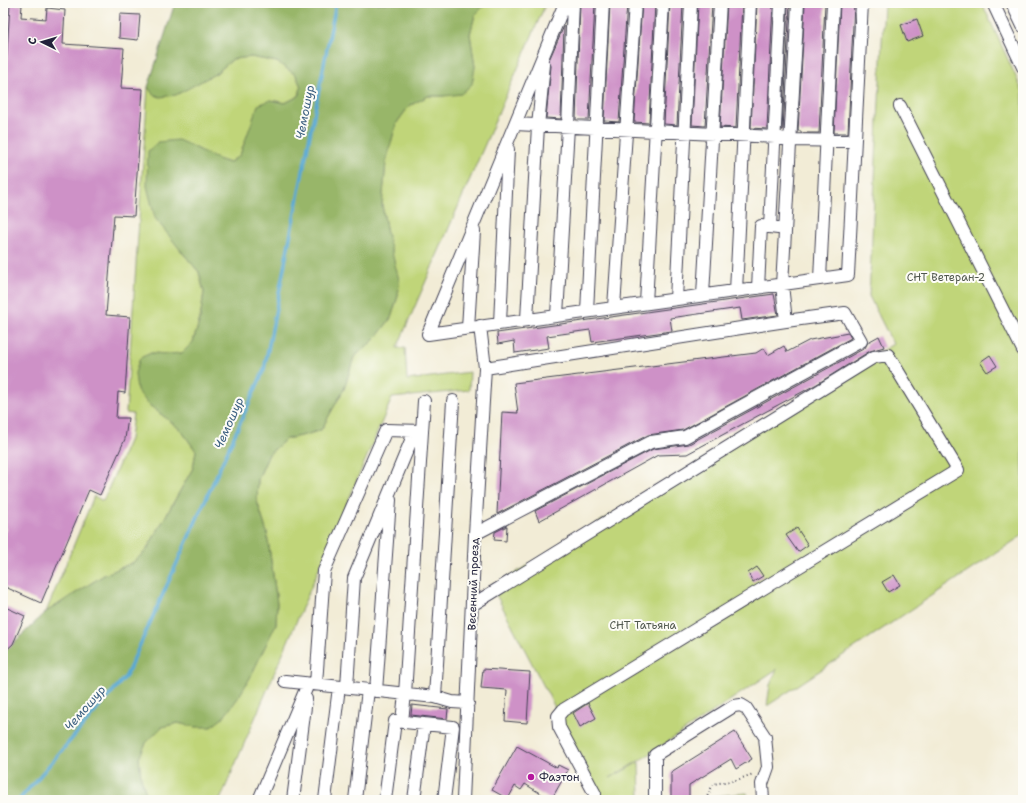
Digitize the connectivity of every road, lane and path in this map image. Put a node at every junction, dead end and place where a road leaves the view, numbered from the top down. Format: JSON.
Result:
{"nodes":[{"id":1,"x":565,"y":3,"type":"edge"},
{"id":2,"x":573,"y":3,"type":"edge"},
{"id":3,"x":603,"y":3,"type":"edge"},
{"id":4,"x":635,"y":3,"type":"edge"},
{"id":5,"x":663,"y":3,"type":"edge"},
{"id":6,"x":691,"y":3,"type":"edge"},
{"id":7,"x":720,"y":3,"type":"edge"},
{"id":8,"x":750,"y":3,"type":"edge"},
{"id":9,"x":781,"y":3,"type":"edge"},
{"id":10,"x":798,"y":3,"type":"edge"},
{"id":11,"x":833,"y":3,"type":"edge"},
{"id":12,"x":862,"y":3,"type":"edge"},
{"id":13,"x":993,"y":3,"type":"edge"},
{"id":14,"x":1012,"y":3,"type":"edge"},
{"id":15,"x":1023,"y":26,"type":"edge"},
{"id":16,"x":545,"y":52,"type":"junction"},
{"id":17,"x":1023,"y":67,"type":"edge"},
{"id":18,"x":900,"y":106,"type":"dead end"},
{"id":19,"x":515,"y":124,"type":"junction"},
{"id":20,"x":538,"y":126,"type":"junction"},
{"id":21,"x":568,"y":127,"type":"junction"},
{"id":22,"x":596,"y":128,"type":"junction"},
{"id":23,"x":626,"y":130,"type":"junction"},
{"id":24,"x":656,"y":131,"type":"junction"},
{"id":25,"x":684,"y":133,"type":"junction"},
{"id":26,"x":712,"y":134,"type":"junction"},
{"id":27,"x":743,"y":136,"type":"junction"},
{"id":28,"x":775,"y":137,"type":"junction"},
{"id":29,"x":509,"y":139,"type":"junction"},
{"id":30,"x":790,"y":140,"type":"junction"},
{"id":31,"x":827,"y":140,"type":"junction"},
{"id":32,"x":855,"y":141,"type":"junction"},
{"id":33,"x":474,"y":222,"type":"junction"},
{"id":34,"x":770,"y":227,"type":"junction"},
{"id":35,"x":785,"y":229,"type":"junction"},
{"id":36,"x":820,"y":279,"type":"junction"},
{"id":37,"x":782,"y":285,"type":"junction"},
{"id":38,"x":758,"y":288,"type":"junction"},
{"id":39,"x":736,"y":291,"type":"junction"},
{"id":40,"x":703,"y":295,"type":"junction"},
{"id":41,"x":676,"y":299,"type":"junction"},
{"id":42,"x":646,"y":303,"type":"junction"},
{"id":43,"x":614,"y":307,"type":"junction"},
{"id":44,"x":587,"y":311,"type":"junction"},
{"id":45,"x":557,"y":315,"type":"junction"},
{"id":46,"x":527,"y":320,"type":"junction"},
{"id":47,"x":786,"y":321,"type":"junction"},
{"id":48,"x":500,"y":323,"type":"junction"},
{"id":49,"x":474,"y":327,"type":"junction"},
{"id":50,"x":1023,"y":350,"type":"edge"},
{"id":51,"x":485,"y":368,"type":"junction"},
{"id":52,"x":424,"y":401,"type":"dead end"},
{"id":53,"x":453,"y":401,"type":"dead end"},
{"id":54,"x":419,"y":431,"type":"junction"},
{"id":55,"x":390,"y":490,"type":"junction"},
{"id":56,"x":475,"y":534,"type":"junction"},
{"id":57,"x":472,"y":605,"type":"junction"},
{"id":58,"x":285,"y":681,"type":"dead end"},
{"id":59,"x":312,"y":684,"type":"junction"},
{"id":60,"x":343,"y":687,"type":"junction"},
{"id":61,"x":372,"y":690,"type":"junction"},
{"id":62,"x":405,"y":694,"type":"junction"},
{"id":63,"x":435,"y":697,"type":"junction"},
{"id":64,"x":468,"y":703,"type":"junction"},
{"id":65,"x":402,"y":721,"type":"junction"},
{"id":66,"x":424,"y":724,"type":"junction"},
{"id":67,"x":768,"y":767,"type":"junction"},
{"id":68,"x":268,"y":778,"type":"junction"},
{"id":69,"x":259,"y":800,"type":"edge"},
{"id":70,"x":265,"y":800,"type":"edge"},
{"id":71,"x":293,"y":800,"type":"edge"},
{"id":72,"x":325,"y":800,"type":"edge"},
{"id":73,"x":354,"y":800,"type":"edge"},
{"id":74,"x":385,"y":800,"type":"edge"},
{"id":75,"x":414,"y":800,"type":"edge"},
{"id":76,"x":444,"y":800,"type":"edge"},
{"id":77,"x":463,"y":800,"type":"edge"},
{"id":78,"x":594,"y":800,"type":"edge"},
{"id":79,"x":655,"y":800,"type":"edge"},
{"id":80,"x":707,"y":800,"type":"edge"},
{"id":81,"x":763,"y":800,"type":"edge"}],
"edges":[{"from":1,"to":16,"type":"street"},
{"from":2,"to":21,"type":"street"},
{"from":3,"to":22,"type":"street"},
{"from":4,"to":23,"type":"street"},
{"from":5,"to":24,"type":"street"},
{"from":6,"to":25,"type":"street"},
{"from":7,"to":26,"type":"street"},
{"from":8,"to":27,"type":"street"},
{"from":9,"to":28,"type":"street"},
{"from":10,"to":30,"type":"street"},
{"from":11,"to":31,"type":"street"},
{"from":12,"to":32,"type":"street"},
{"from":13,"to":17,"type":"street"},
{"from":14,"to":15,"type":"street"},
{"from":16,"to":19,"type":"street"},
{"from":16,"to":20,"type":"street"},
{"from":18,"to":50,"type":"street"},
{"from":19,"to":20,"type":"street"},
{"from":19,"to":29,"type":"street"},
{"from":20,"to":21,"type":"street"},
{"from":20,"to":46,"type":"street"},
{"from":21,"to":22,"type":"street"},
{"from":21,"to":45,"type":"street"},
{"from":22,"to":23,"type":"street"},
{"from":22,"to":44,"type":"street"},
{"from":23,"to":24,"type":"street"},
{"from":23,"to":43,"type":"street"},
{"from":24,"to":25,"type":"street"},
{"from":24,"to":42,"type":"street"},
{"from":25,"to":26,"type":"street"},
{"from":25,"to":41,"type":"street"},
{"from":26,"to":27,"type":"street"},
{"from":26,"to":40,"type":"street"},
{"from":27,"to":28,"type":"street"},
{"from":27,"to":39,"type":"street"},
{"from":28,"to":30,"type":"street"},
{"from":28,"to":34,"type":"street"},
{"from":29,"to":33,"type":"street"},
{"from":29,"to":48,"type":"street"},
{"from":30,"to":31,"type":"street"},
{"from":30,"to":35,"type":"street"},
{"from":31,"to":32,"type":"street"},
{"from":31,"to":36,"type":"street"},
{"from":32,"to":36,"type":"street"},
{"from":33,"to":49,"type":"street","name":"Весенний проезд"},
{"from":33,"to":49,"type":"street"},
{"from":34,"to":35,"type":"street"},
{"from":34,"to":38,"type":"street"},
{"from":35,"to":37,"type":"street"},
{"from":36,"to":37,"type":"street"},
{"from":37,"to":38,"type":"street"},
{"from":37,"to":47,"type":"street"},
{"from":38,"to":39,"type":"street"},
{"from":39,"to":40,"type":"street"},
{"from":40,"to":41,"type":"street"},
{"from":41,"to":42,"type":"street"},
{"from":42,"to":43,"type":"street"},
{"from":43,"to":44,"type":"street"},
{"from":44,"to":45,"type":"street"},
{"from":45,"to":46,"type":"street"},
{"from":46,"to":48,"type":"street"},
{"from":47,"to":51,"type":"street"},
{"from":47,"to":56,"type":"street"},
{"from":48,"to":49,"type":"street"},
{"from":49,"to":51,"type":"street","name":"Весенний проезд"},
{"from":51,"to":56,"type":"street","name":"Весенний проезд"},
{"from":52,"to":54,"type":"street"},
{"from":53,"to":63,"type":"street"},
{"from":54,"to":55,"type":"street"},
{"from":54,"to":59,"type":"street"},
{"from":54,"to":62,"type":"street"},
{"from":55,"to":60,"type":"street"},
{"from":55,"to":61,"type":"street"},
{"from":56,"to":57,"type":"street","name":"Весенний проезд"},
{"from":57,"to":64,"type":"street","name":"Весенний проезд"},
{"from":57,"to":78,"type":"street"},
{"from":58,"to":59,"type":"street"},
{"from":59,"to":60,"type":"street"},
{"from":59,"to":68,"type":"street"},
{"from":59,"to":71,"type":"street"},
{"from":60,"to":61,"type":"street"},
{"from":60,"to":72,"type":"street"},
{"from":61,"to":62,"type":"street"},
{"from":61,"to":73,"type":"street"},
{"from":62,"to":63,"type":"street"},
{"from":62,"to":65,"type":"street"},
{"from":63,"to":64,"type":"street"},
{"from":64,"to":77,"type":"street","name":"Весенний проезд"},
{"from":65,"to":66,"type":"street"},
{"from":65,"to":74,"type":"street"},
{"from":66,"to":75,"type":"street"},
{"from":66,"to":76,"type":"street"},
{"from":67,"to":79,"type":"street"},
{"from":67,"to":80,"type":"path"},
{"from":67,"to":81,"type":"street"},
{"from":68,"to":69,"type":"street"},
{"from":68,"to":70,"type":"street"}]}
